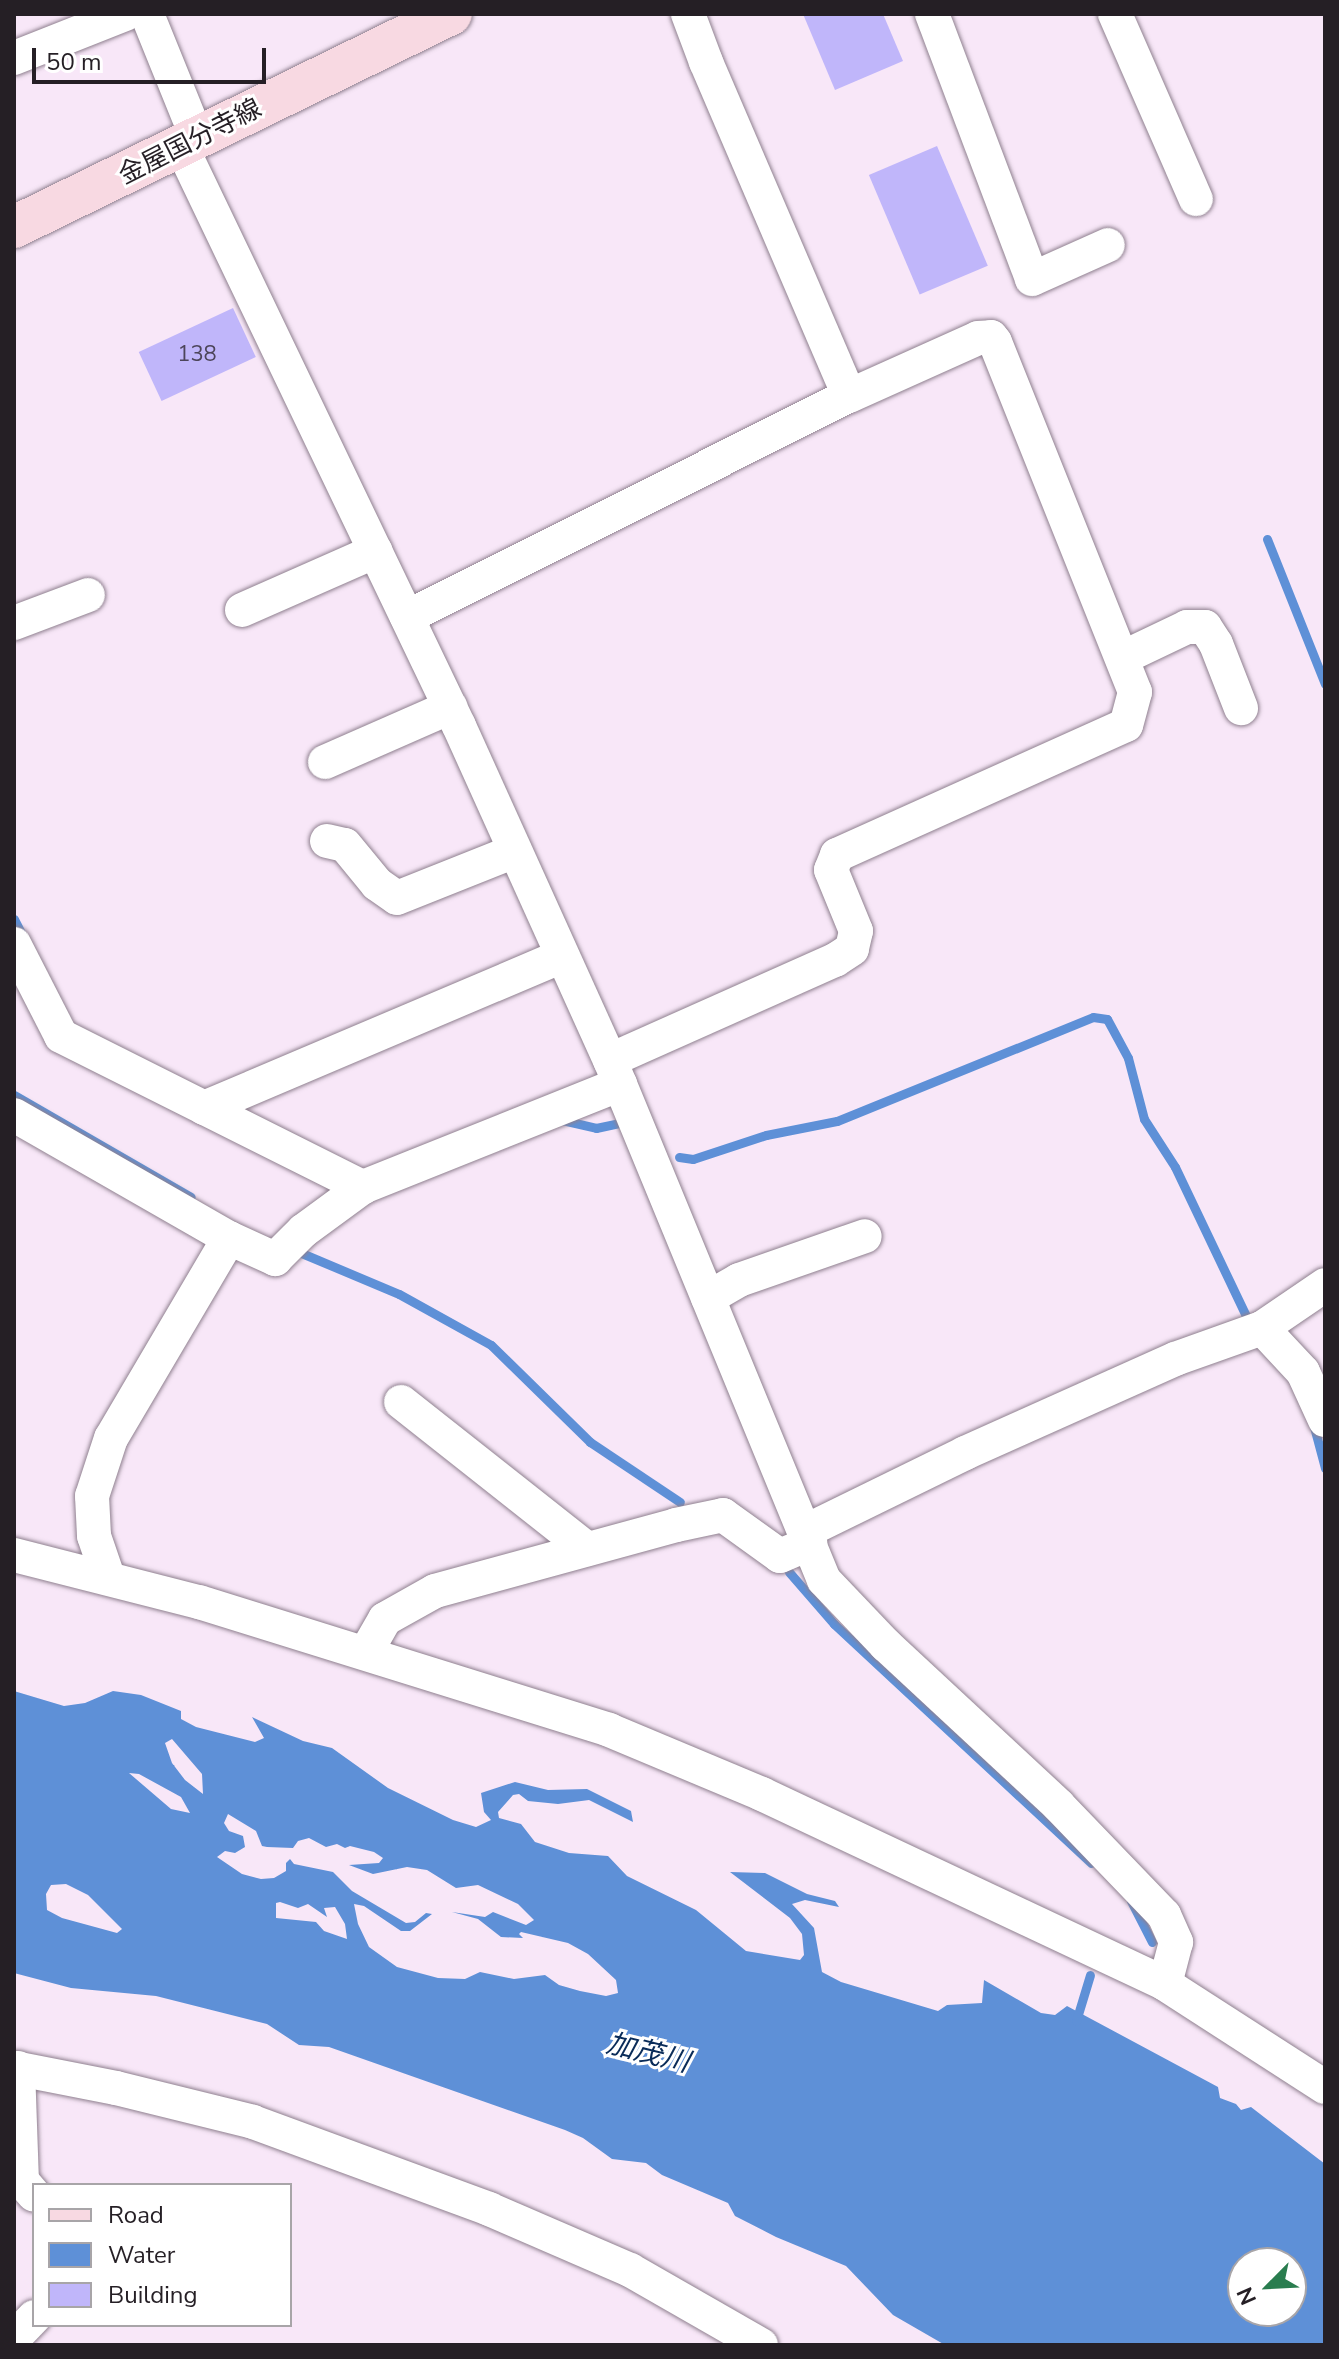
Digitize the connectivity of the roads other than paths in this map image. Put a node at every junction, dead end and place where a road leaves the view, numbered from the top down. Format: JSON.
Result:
{"nodes":[{"id":1,"x":125,"y":14,"type":"edge"},
{"id":2,"x":147,"y":14,"type":"edge"},
{"id":3,"x":451,"y":14,"type":"edge"},
{"id":4,"x":688,"y":14,"type":"edge"},
{"id":5,"x":932,"y":14,"type":"edge"},
{"id":6,"x":1115,"y":14,"type":"edge"},
{"id":7,"x":14,"y":58,"type":"edge"},
{"id":8,"x":189,"y":142,"type":"junction"},
{"id":9,"x":1196,"y":199,"type":"dead end"},
{"id":10,"x":14,"y":227,"type":"edge"},
{"id":11,"x":1108,"y":245,"type":"dead end"},
{"id":12,"x":849,"y":396,"type":"junction"},
{"id":13,"x":376,"y":551,"type":"junction"},
{"id":14,"x":88,"y":595,"type":"dead end"},
{"id":15,"x":242,"y":610,"type":"dead end"},
{"id":16,"x":407,"y":617,"type":"junction"},
{"id":17,"x":14,"y":623,"type":"edge"},
{"id":18,"x":1122,"y":658,"type":"junction"},
{"id":19,"x":450,"y":707,"type":"junction"},
{"id":20,"x":1241,"y":708,"type":"dead end"},
{"id":21,"x":325,"y":762,"type":"dead end"},
{"id":22,"x":327,"y":841,"type":"dead end"},
{"id":23,"x":515,"y":851,"type":"junction"},
{"id":24,"x":14,"y":944,"type":"edge"},
{"id":25,"x":562,"y":956,"type":"junction"},
{"id":26,"x":615,"y":1072,"type":"junction"},
{"id":27,"x":204,"y":1108,"type":"junction"},
{"id":28,"x":14,"y":1115,"type":"edge"},
{"id":29,"x":363,"y":1187,"type":"junction"},
{"id":30,"x":865,"y":1236,"type":"dead end"},
{"id":31,"x":229,"y":1238,"type":"junction"},
{"id":32,"x":1325,"y":1285,"type":"edge"},
{"id":33,"x":708,"y":1298,"type":"junction"},
{"id":34,"x":1262,"y":1328,"type":"junction"},
{"id":35,"x":401,"y":1402,"type":"dead end"},
{"id":36,"x":1325,"y":1420,"type":"edge"},
{"id":37,"x":808,"y":1537,"type":"junction"},
{"id":38,"x":587,"y":1549,"type":"junction"},
{"id":39,"x":14,"y":1555,"type":"edge"},
{"id":40,"x":108,"y":1577,"type":"junction"},
{"id":41,"x":366,"y":1652,"type":"junction"},
{"id":42,"x":1165,"y":1984,"type":"junction"},
{"id":43,"x":16,"y":2068,"type":"edge"},
{"id":44,"x":1325,"y":2087,"type":"edge"},
{"id":45,"x":32,"y":2193,"type":"edge"},
{"id":46,"x":718,"y":2336,"type":"edge"},
{"id":47,"x":761,"y":2345,"type":"edge"}],
"edges":[{"from":1,"to":7,"type":"street"},
{"from":2,"to":8,"type":"street"},
{"from":3,"to":8,"type":"main road","name":"金屋国分寺線"},
{"from":4,"to":12,"type":"street"},
{"from":5,"to":11,"type":"street"},
{"from":6,"to":9,"type":"street"},
{"from":8,"to":10,"type":"main road","name":"金屋国分寺線"},
{"from":8,"to":13,"type":"street"},
{"from":12,"to":16,"type":"street"},
{"from":12,"to":18,"type":"street"},
{"from":13,"to":15,"type":"street"},
{"from":13,"to":16,"type":"street"},
{"from":14,"to":17,"type":"street"},
{"from":16,"to":19,"type":"street"},
{"from":18,"to":20,"type":"street"},
{"from":18,"to":26,"type":"street"},
{"from":19,"to":21,"type":"street"},
{"from":19,"to":23,"type":"street"},
{"from":22,"to":23,"type":"street"},
{"from":23,"to":25,"type":"street"},
{"from":24,"to":27,"type":"street"},
{"from":25,"to":26,"type":"street"},
{"from":25,"to":27,"type":"street"},
{"from":26,"to":29,"type":"street"},
{"from":26,"to":33,"type":"street"},
{"from":27,"to":29,"type":"street"},
{"from":28,"to":31,"type":"street"},
{"from":29,"to":31,"type":"street"},
{"from":30,"to":33,"type":"street"},
{"from":31,"to":40,"type":"street"},
{"from":32,"to":34,"type":"street"},
{"from":33,"to":37,"type":"street"},
{"from":34,"to":36,"type":"street"},
{"from":34,"to":37,"type":"street"},
{"from":35,"to":38,"type":"street"},
{"from":37,"to":38,"type":"street"},
{"from":37,"to":42,"type":"street"},
{"from":38,"to":41,"type":"street"},
{"from":39,"to":40,"type":"street"},
{"from":40,"to":41,"type":"street"},
{"from":41,"to":42,"type":"street"},
{"from":42,"to":44,"type":"street"},
{"from":43,"to":45,"type":"street"},
{"from":43,"to":46,"type":"street"},
{"from":46,"to":47,"type":"street"}]}
